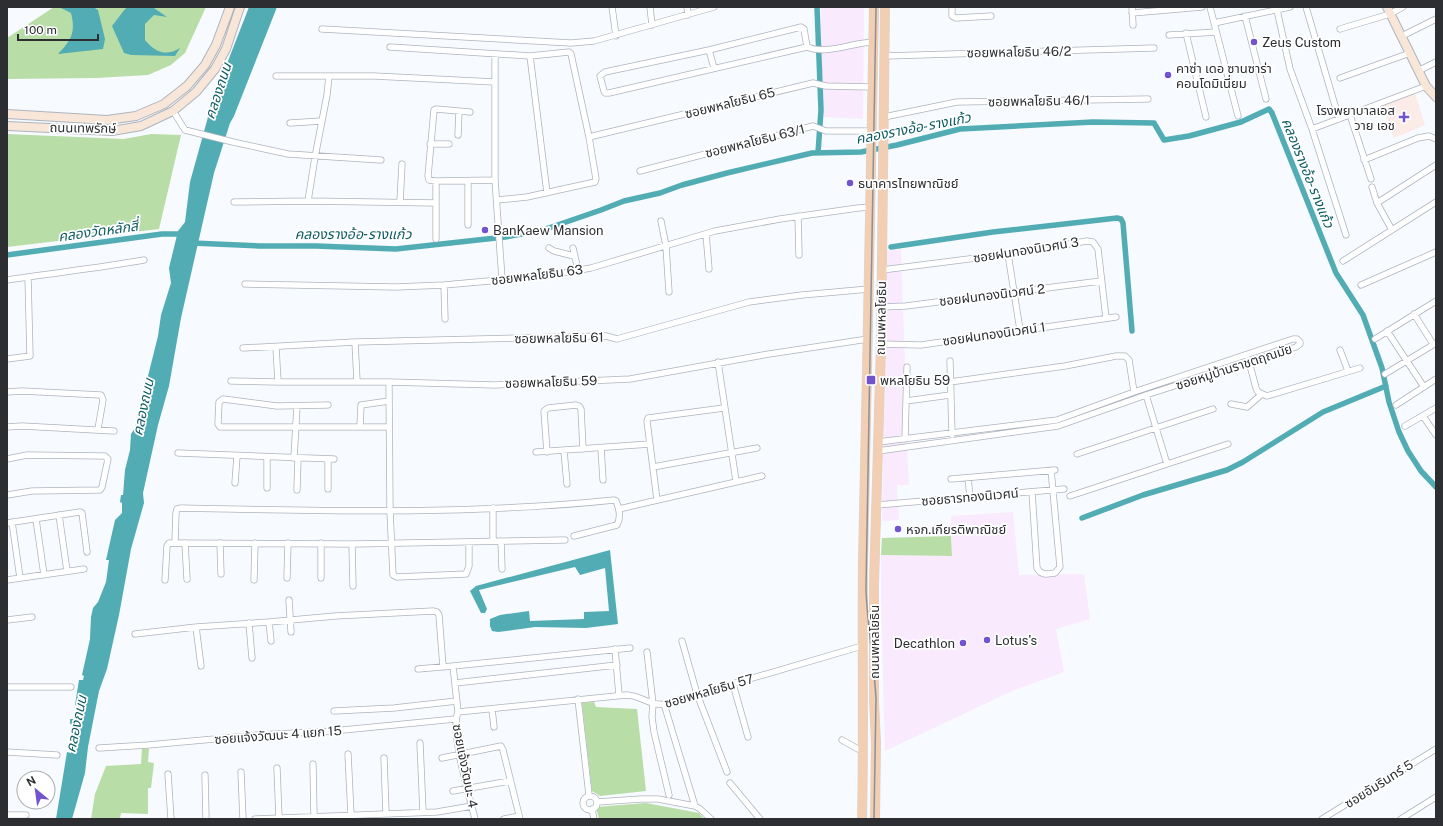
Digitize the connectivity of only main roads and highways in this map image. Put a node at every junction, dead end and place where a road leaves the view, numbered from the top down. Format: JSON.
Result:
{"nodes":[{"id":1,"x":230,"y":7,"type":"edge"},
{"id":2,"x":240,"y":7,"type":"edge"},
{"id":3,"x":874,"y":7,"type":"edge"},
{"id":4,"x":886,"y":7,"type":"edge"},
{"id":5,"x":1388,"y":10,"type":"edge"},
{"id":6,"x":1436,"y":97,"type":"edge"},
{"id":7,"x":7,"y":114,"type":"edge"},
{"id":8,"x":7,"y":126,"type":"edge"},
{"id":9,"x":882,"y":245,"type":"junction"},
{"id":10,"x":870,"y":247,"type":"junction"},
{"id":11,"x":862,"y":701,"type":"junction"},
{"id":12,"x":874,"y":701,"type":"junction"},
{"id":13,"x":856,"y":819,"type":"edge"},
{"id":14,"x":862,"y":819,"type":"edge"},
{"id":15,"x":869,"y":819,"type":"edge"},
{"id":16,"x":875,"y":819,"type":"edge"}],
"edges":[{"from":1,"to":7,"type":"main road","name":"ถนนเทพรักษ์"},
{"from":2,"to":8,"type":"main road","name":"ถนนเทพรักษ์"},
{"from":3,"to":10,"type":"main road","name":"ถนนพหลโยธิน"},
{"from":4,"to":9,"type":"main road","name":"ถนนพหลโยธิน"},
{"from":5,"to":6,"type":"main road"},
{"from":9,"to":10,"type":"main road"},
{"from":9,"to":12,"type":"main road","name":"ถนนพหลโยธิน"},
{"from":10,"to":11,"type":"main road","name":"ถนนพหลโยธิน"},
{"from":11,"to":13,"type":"main road","name":"ถนนพหลโยธิน"},
{"from":11,"to":14,"type":"main road","name":"ถนนพหลโยธิน"},
{"from":12,"to":15,"type":"main road","name":"ถนนพหลโยธิน"},
{"from":12,"to":16,"type":"main road","name":"ถนนพหลโยธิน"}]}
